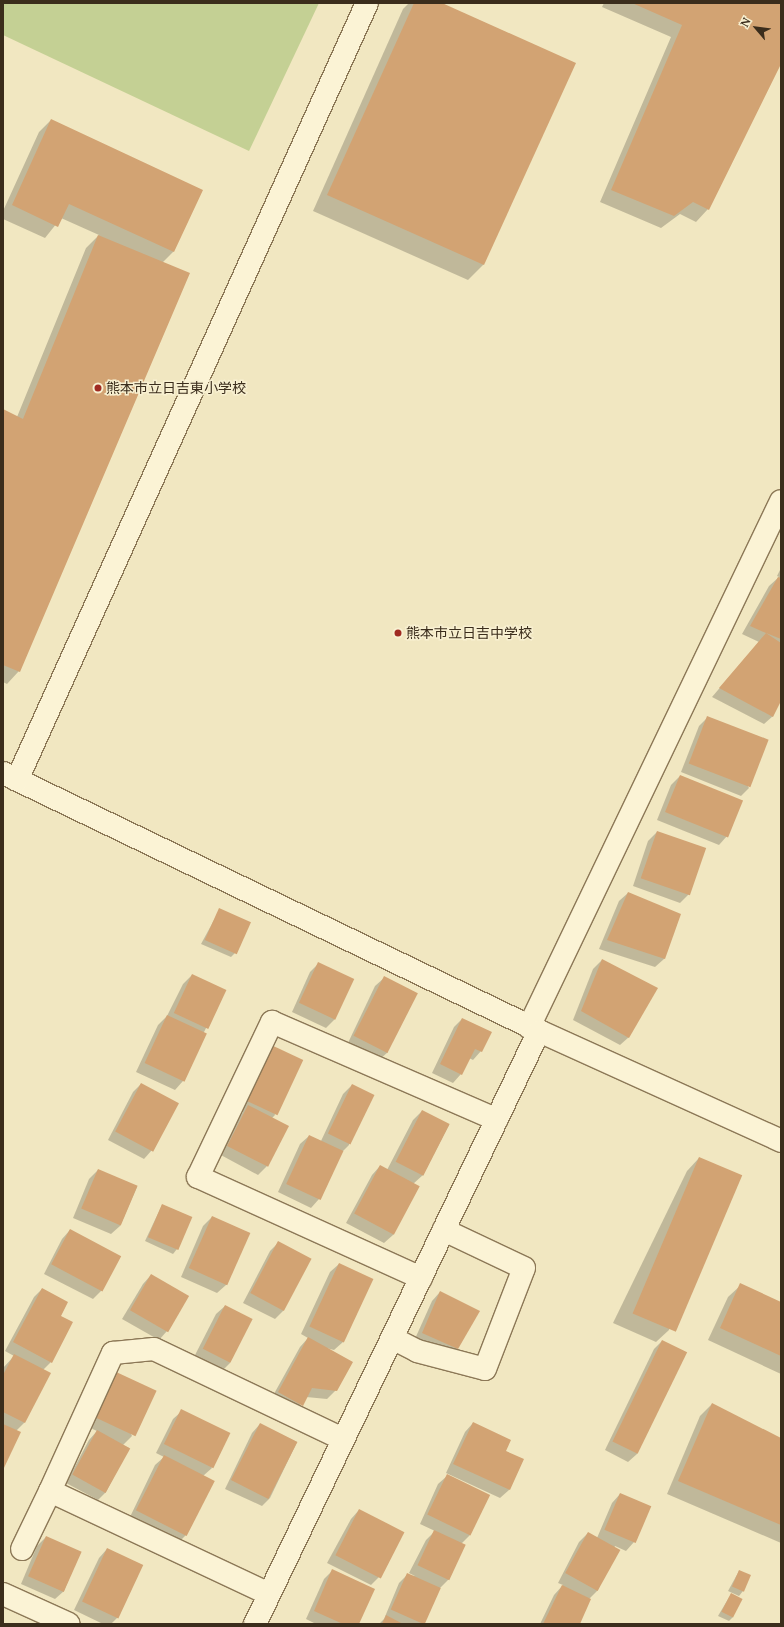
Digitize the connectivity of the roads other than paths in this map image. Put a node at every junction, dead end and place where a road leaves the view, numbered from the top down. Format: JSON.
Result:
{"nodes":[{"id":1,"x":367,"y":3,"type":"edge"},
{"id":2,"x":781,"y":501,"type":"edge"},
{"id":3,"x":10,"y":776,"type":"edge"},
{"id":4,"x":534,"y":1029,"type":"junction"},
{"id":5,"x":497,"y":1120,"type":"junction"},
{"id":6,"x":781,"y":1141,"type":"edge"},
{"id":7,"x":444,"y":1230,"type":"junction"},
{"id":8,"x":421,"y":1278,"type":"junction"},
{"id":9,"x":392,"y":1338,"type":"junction"},
{"id":10,"x":343,"y":1439,"type":"junction"},
{"id":11,"x":50,"y":1492,"type":"junction"},
{"id":12,"x":22,"y":1550,"type":"dead end"},
{"id":13,"x":3,"y":1594,"type":"edge"},
{"id":14,"x":269,"y":1594,"type":"junction"},
{"id":15,"x":69,"y":1624,"type":"edge"},
{"id":16,"x":255,"y":1624,"type":"edge"}],
"edges":[{"from":1,"to":3,"type":"street"},
{"from":2,"to":4,"type":"street"},
{"from":3,"to":4,"type":"street"},
{"from":4,"to":5,"type":"street"},
{"from":4,"to":6,"type":"street"},
{"from":5,"to":7,"type":"street"},
{"from":5,"to":8,"type":"street"},
{"from":7,"to":8,"type":"street"},
{"from":7,"to":9,"type":"street"},
{"from":8,"to":9,"type":"street"},
{"from":9,"to":10,"type":"street"},
{"from":10,"to":11,"type":"street"},
{"from":10,"to":14,"type":"street"},
{"from":11,"to":12,"type":"street"},
{"from":11,"to":14,"type":"street"},
{"from":13,"to":15,"type":"street"},
{"from":14,"to":16,"type":"street"}]}
